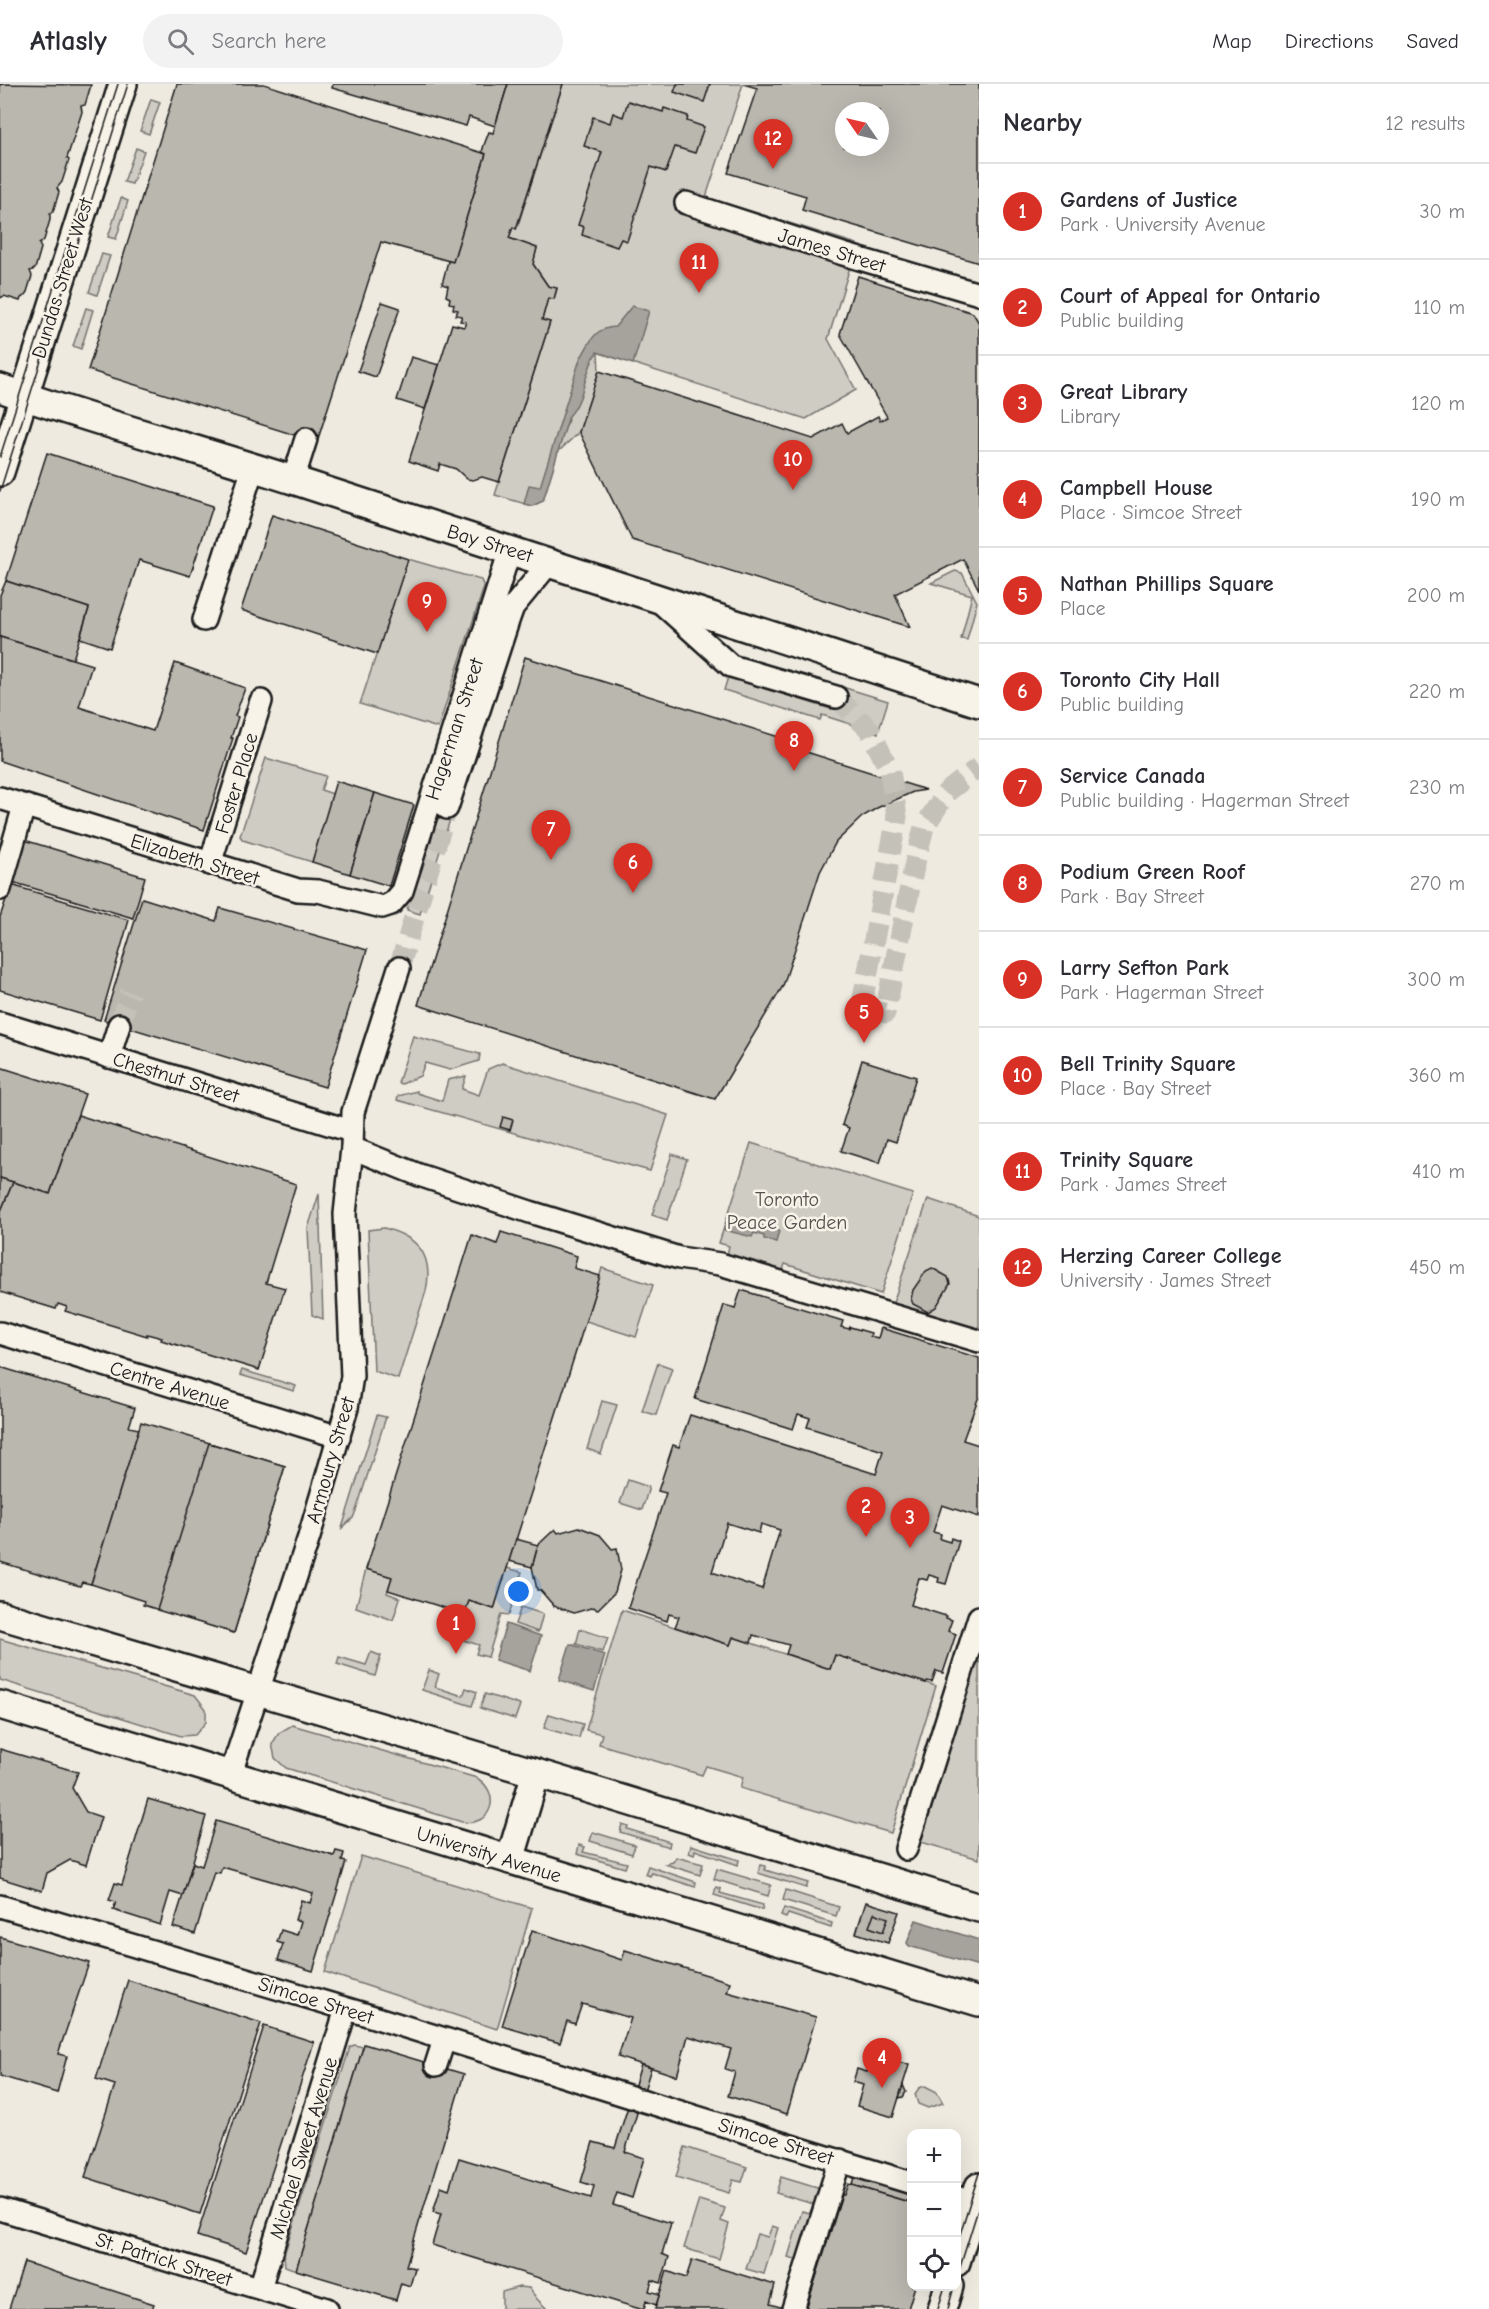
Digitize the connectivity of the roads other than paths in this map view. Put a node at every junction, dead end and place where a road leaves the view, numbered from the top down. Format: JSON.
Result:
{"nodes":[{"id":1,"x":123,"y":84,"type":"edge"},
{"id":2,"x":686,"y":203,"type":"dead end"},
{"id":3,"x":979,"y":294,"type":"edge"},
{"id":4,"x":12,"y":392,"type":"edge"},
{"id":5,"x":306,"y":439,"type":"dead end"},
{"id":6,"x":253,"y":468,"type":"junction"},
{"id":7,"x":0,"y":472,"type":"edge"},
{"id":8,"x":292,"y":480,"type":"junction"},
{"id":9,"x":510,"y":550,"type":"junction"},
{"id":10,"x":550,"y":562,"type":"junction"},
{"id":11,"x":653,"y":596,"type":"junction"},
{"id":12,"x":204,"y":620,"type":"dead end"},
{"id":13,"x":836,"y":697,"type":"tunnel mouth"},
{"id":14,"x":261,"y":701,"type":"dead end"},
{"id":15,"x":979,"y":703,"type":"edge"},
{"id":16,"x":0,"y":798,"type":"edge"},
{"id":17,"x":24,"y":806,"type":"junction"},
{"id":18,"x":447,"y":808,"type":"tunnel mouth"},
{"id":19,"x":210,"y":864,"type":"junction"},
{"id":20,"x":0,"y":889,"type":"edge"},
{"id":21,"x":391,"y":904,"type":"joint"},
{"id":22,"x":399,"y":968,"type":"tunnel mouth"},
{"id":23,"x":0,"y":1023,"type":"edge"},
{"id":24,"x":119,"y":1024,"type":"tunnel mouth"},
{"id":25,"x":110,"y":1057,"type":"junction"},
{"id":26,"x":352,"y":1140,"type":"junction"},
{"id":27,"x":0,"y":1333,"type":"edge"},
{"id":28,"x":979,"y":1341,"type":"edge"},
{"id":29,"x":339,"y":1437,"type":"junction"},
{"id":30,"x":0,"y":1615,"type":"edge"},
{"id":31,"x":979,"y":1617,"type":"edge"},
{"id":32,"x":257,"y":1692,"type":"junction"},
{"id":33,"x":0,"y":1706,"type":"edge"},
{"id":34,"x":536,"y":1773,"type":"junction"},
{"id":35,"x":230,"y":1776,"type":"junction"},
{"id":36,"x":906,"y":1849,"type":"dead end"},
{"id":37,"x":510,"y":1860,"type":"junction"},
{"id":38,"x":0,"y":1906,"type":"edge"},
{"id":39,"x":979,"y":1908,"type":"edge"},
{"id":40,"x":979,"y":2002,"type":"edge"},
{"id":41,"x":346,"y":2008,"type":"junction"},
{"id":42,"x":454,"y":2043,"type":"junction"},
{"id":43,"x":436,"y":2066,"type":"dead end"},
{"id":44,"x":840,"y":2160,"type":"junction"},
{"id":45,"x":907,"y":2181,"type":"edge"},
{"id":46,"x":970,"y":2196,"type":"edge"},
{"id":47,"x":0,"y":2209,"type":"edge"},
{"id":48,"x":961,"y":2242,"type":"edge"},
{"id":49,"x":260,"y":2288,"type":"junction"},
{"id":50,"x":947,"y":2291,"type":"edge"},
{"id":51,"x":327,"y":2309,"type":"edge"},
{"id":52,"x":793,"y":2309,"type":"edge"},
{"id":53,"x":942,"y":2309,"type":"edge"}],
"edges":[{"from":1,"to":4,"type":"main road","name":"Dundas Street West"},
{"from":2,"to":3,"type":"street","name":"James Street"},
{"from":4,"to":6,"type":"main road","name":"Bay Street"},
{"from":4,"to":7,"type":"main road","name":"Dundas Street West"},
{"from":5,"to":8,"type":"street"},
{"from":6,"to":8,"type":"main road","name":"Bay Street"},
{"from":6,"to":12,"type":"street"},
{"from":8,"to":9,"type":"main road","name":"Bay Street"},
{"from":9,"to":10,"type":"main road","name":"Bay Street"},
{"from":9,"to":21,"type":"street","name":"Hagerman Street"},
{"from":10,"to":11,"type":"main road","name":"Bay Street"},
{"from":10,"to":18,"type":"street"},
{"from":11,"to":13,"type":"street"},
{"from":11,"to":15,"type":"main road","name":"Bay Street"},
{"from":14,"to":19,"type":"street","name":"Foster Place"},
{"from":16,"to":17,"type":"street","name":"Elizabeth Street"},
{"from":17,"to":19,"type":"street","name":"Elizabeth Street"},
{"from":17,"to":20,"type":"street"},
{"from":19,"to":21,"type":"street","name":"Elizabeth Street"},
{"from":22,"to":26,"type":"street","name":"Armoury Street"},
{"from":23,"to":25,"type":"street","name":"Chestnut Street"},
{"from":24,"to":25,"type":"street"},
{"from":25,"to":26,"type":"street","name":"Chestnut Street"},
{"from":26,"to":28,"type":"street","name":"Chestnut Street"},
{"from":26,"to":29,"type":"street","name":"Armoury Street"},
{"from":27,"to":29,"type":"street","name":"Centre Avenue"},
{"from":29,"to":32,"type":"street","name":"Armoury Street"},
{"from":30,"to":32,"type":"main road"},
{"from":31,"to":36,"type":"street"},
{"from":32,"to":34,"type":"main road"},
{"from":32,"to":35,"type":"street","name":"Armoury Street"},
{"from":33,"to":35,"type":"main road","name":"University Avenue"},
{"from":34,"to":37,"type":"main road"},
{"from":34,"to":39,"type":"main road"},
{"from":35,"to":37,"type":"main road","name":"University Avenue"},
{"from":37,"to":40,"type":"main road","name":"University Avenue"},
{"from":38,"to":41,"type":"street","name":"Simcoe Street"},
{"from":41,"to":42,"type":"street","name":"Simcoe Street"},
{"from":41,"to":49,"type":"street","name":"Michael Sweet Avenue"},
{"from":42,"to":43,"type":"street"},
{"from":42,"to":44,"type":"street","name":"Simcoe Street"},
{"from":44,"to":45,"type":"street","name":"Simcoe Street"},
{"from":44,"to":52,"type":"street"},
{"from":46,"to":48,"type":"main road"},
{"from":47,"to":49,"type":"street","name":"St. Patrick Street"},
{"from":49,"to":51,"type":"street","name":"St. Patrick Street"},
{"from":50,"to":53,"type":"main road"}]}
